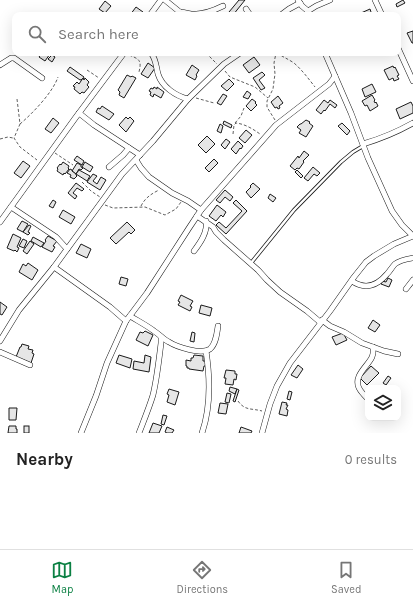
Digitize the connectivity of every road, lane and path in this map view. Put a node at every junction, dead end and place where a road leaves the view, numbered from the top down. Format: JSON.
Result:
{"nodes":[{"id":1,"x":161,"y":0,"type":"edge"},
{"id":2,"x":165,"y":0,"type":"edge"},
{"id":3,"x":330,"y":0,"type":"edge"},
{"id":4,"x":375,"y":0,"type":"edge"},
{"id":5,"x":299,"y":2,"type":"edge"},
{"id":6,"x":223,"y":6,"type":"dead end"},
{"id":7,"x":246,"y":9,"type":"dead end"},
{"id":8,"x":152,"y":12,"type":"edge"},
{"id":9,"x":179,"y":12,"type":"edge"},
{"id":10,"x":207,"y":12,"type":"edge"},
{"id":11,"x":248,"y":12,"type":"edge"},
{"id":12,"x":285,"y":12,"type":"edge"},
{"id":13,"x":306,"y":12,"type":"edge"},
{"id":14,"x":309,"y":12,"type":"edge"},
{"id":15,"x":381,"y":12,"type":"edge"},
{"id":16,"x":401,"y":55,"type":"edge"},
{"id":17,"x":123,"y":56,"type":"edge"},
{"id":18,"x":133,"y":56,"type":"edge"},
{"id":19,"x":153,"y":56,"type":"edge"},
{"id":20,"x":209,"y":56,"type":"edge"},
{"id":21,"x":236,"y":56,"type":"edge"},
{"id":22,"x":276,"y":56,"type":"edge"},
{"id":23,"x":281,"y":56,"type":"edge"},
{"id":24,"x":326,"y":56,"type":"edge"},
{"id":25,"x":0,"y":65,"type":"edge"},
{"id":26,"x":222,"y":66,"type":"junction"},
{"id":27,"x":87,"y":70,"type":"dead end"},
{"id":28,"x":139,"y":72,"type":"dead end"},
{"id":29,"x":58,"y":76,"type":"dead end"},
{"id":30,"x":335,"y":76,"type":"junction"},
{"id":31,"x":42,"y":78,"type":"dead end"},
{"id":32,"x":103,"y":80,"type":"junction"},
{"id":33,"x":413,"y":81,"type":"edge"},
{"id":34,"x":318,"y":92,"type":"junction"},
{"id":35,"x":189,"y":98,"type":"junction"},
{"id":36,"x":268,"y":98,"type":"junction"},
{"id":37,"x":17,"y":99,"type":"dead end"},
{"id":38,"x":214,"y":103,"type":"dead end"},
{"id":39,"x":244,"y":108,"type":"dead end"},
{"id":40,"x":79,"y":113,"type":"junction"},
{"id":41,"x":278,"y":123,"type":"junction"},
{"id":42,"x":413,"y":123,"type":"edge"},
{"id":43,"x":20,"y":124,"type":"junction"},
{"id":44,"x":234,"y":125,"type":"junction"},
{"id":45,"x":233,"y":134,"type":"dead end"},
{"id":46,"x":0,"y":138,"type":"edge"},
{"id":47,"x":14,"y":138,"type":"junction"},
{"id":48,"x":264,"y":138,"type":"junction"},
{"id":49,"x":363,"y":145,"type":"junction"},
{"id":50,"x":129,"y":148,"type":"junction"},
{"id":51,"x":52,"y":151,"type":"junction"},
{"id":52,"x":140,"y":155,"type":"junction"},
{"id":53,"x":136,"y":160,"type":"junction"},
{"id":54,"x":42,"y":164,"type":"junction"},
{"id":55,"x":73,"y":165,"type":"dead end"},
{"id":56,"x":109,"y":167,"type":"dead end"},
{"id":57,"x":82,"y":182,"type":"dead end"},
{"id":58,"x":164,"y":187,"type":"junction"},
{"id":59,"x":183,"y":198,"type":"junction"},
{"id":60,"x":103,"y":200,"type":"junction"},
{"id":61,"x":11,"y":207,"type":"junction"},
{"id":62,"x":141,"y":207,"type":"junction"},
{"id":63,"x":201,"y":210,"type":"junction"},
{"id":64,"x":198,"y":216,"type":"junction"},
{"id":65,"x":206,"y":221,"type":"junction"},
{"id":66,"x":0,"y":222,"type":"edge"},
{"id":67,"x":413,"y":236,"type":"edge"},
{"id":68,"x":67,"y":249,"type":"junction"},
{"id":69,"x":194,"y":251,"type":"dead end"},
{"id":70,"x":413,"y":258,"type":"edge"},
{"id":71,"x":251,"y":264,"type":"junction"},
{"id":72,"x":54,"y":268,"type":"junction"},
{"id":73,"x":352,"y":280,"type":"junction"},
{"id":74,"x":413,"y":280,"type":"edge"},
{"id":75,"x":406,"y":289,"type":"dead end"},
{"id":76,"x":130,"y":316,"type":"junction"},
{"id":77,"x":126,"y":321,"type":"junction"},
{"id":78,"x":321,"y":321,"type":"junction"},
{"id":79,"x":218,"y":326,"type":"dead end"},
{"id":80,"x":161,"y":337,"type":"junction"},
{"id":81,"x":0,"y":340,"type":"edge"},
{"id":82,"x":373,"y":347,"type":"junction"},
{"id":83,"x":206,"y":351,"type":"junction"},
{"id":84,"x":0,"y":352,"type":"edge"},
{"id":85,"x":398,"y":354,"type":"dead end"},
{"id":86,"x":30,"y":365,"type":"dead end"},
{"id":87,"x":365,"y":396,"type":"edge"},
{"id":88,"x":238,"y":401,"type":"dead end"},
{"id":89,"x":267,"y":412,"type":"junction"},
{"id":90,"x":81,"y":433,"type":"edge"},
{"id":91,"x":139,"y":433,"type":"edge"},
{"id":92,"x":202,"y":433,"type":"edge"},
{"id":93,"x":262,"y":433,"type":"edge"}],
"edges":[{"from":1,"to":8,"type":"street"},
{"from":2,"to":9,"type":"street"},
{"from":3,"to":14,"type":"street"},
{"from":4,"to":15,"type":"street"},
{"from":5,"to":12,"type":"street"},
{"from":5,"to":13,"type":"street"},
{"from":6,"to":10,"type":"street"},
{"from":7,"to":11,"type":"street"},
{"from":16,"to":33,"type":"street"},
{"from":17,"to":32,"type":"street"},
{"from":18,"to":28,"type":"path"},
{"from":19,"to":35,"type":"street"},
{"from":20,"to":26,"type":"path"},
{"from":21,"to":26,"type":"street"},
{"from":22,"to":36,"type":"path"},
{"from":23,"to":34,"type":"path"},
{"from":24,"to":30,"type":"street"},
{"from":25,"to":31,"type":"street"},
{"from":26,"to":35,"type":"street"},
{"from":26,"to":36,"type":"path"},
{"from":27,"to":32,"type":"path"},
{"from":29,"to":43,"type":"path"},
{"from":30,"to":34,"type":"street"},
{"from":30,"to":49,"type":"street"},
{"from":32,"to":40,"type":"street"},
{"from":34,"to":41,"type":"street"},
{"from":35,"to":38,"type":"path"},
{"from":35,"to":52,"type":"street"},
{"from":36,"to":41,"type":"path"},
{"from":37,"to":43,"type":"path"},
{"from":39,"to":44,"type":"path"},
{"from":40,"to":50,"type":"street"},
{"from":40,"to":51,"type":"street"},
{"from":41,"to":48,"type":"street"},
{"from":42,"to":49,"type":"street"},
{"from":43,"to":47,"type":"path"},
{"from":44,"to":45,"type":"path"},
{"from":44,"to":48,"type":"path"},
{"from":46,"to":47,"type":"path"},
{"from":47,"to":54,"type":"path"},
{"from":48,"to":63,"type":"street"},
{"from":49,"to":67,"type":"street"},
{"from":49,"to":71,"type":"lane"},
{"from":50,"to":52,"type":"street"},
{"from":50,"to":56,"type":"street"},
{"from":51,"to":54,"type":"street"},
{"from":51,"to":55,"type":"path"},
{"from":52,"to":53,"type":"street"},
{"from":53,"to":58,"type":"street"},
{"from":53,"to":60,"type":"street"},
{"from":54,"to":61,"type":"street"},
{"from":57,"to":60,"type":"path"},
{"from":58,"to":59,"type":"street"},
{"from":58,"to":62,"type":"path"},
{"from":59,"to":62,"type":"path"},
{"from":59,"to":63,"type":"street"},
{"from":60,"to":62,"type":"path"},
{"from":60,"to":68,"type":"street"},
{"from":61,"to":66,"type":"street"},
{"from":61,"to":68,"type":"street"},
{"from":63,"to":64,"type":"street"},
{"from":64,"to":65,"type":"street"},
{"from":64,"to":76,"type":"street"},
{"from":65,"to":69,"type":"street"},
{"from":65,"to":71,"type":"street"},
{"from":67,"to":73,"type":"street"},
{"from":68,"to":72,"type":"street"},
{"from":70,"to":73,"type":"street"},
{"from":71,"to":78,"type":"street"},
{"from":72,"to":77,"type":"street"},
{"from":72,"to":81,"type":"street"},
{"from":73,"to":78,"type":"street"},
{"from":74,"to":75,"type":"street"},
{"from":76,"to":77,"type":"street"},
{"from":76,"to":80,"type":"street"},
{"from":77,"to":90,"type":"street"},
{"from":78,"to":82,"type":"street"},
{"from":78,"to":89,"type":"street"},
{"from":79,"to":83,"type":"street"},
{"from":80,"to":83,"type":"street"},
{"from":80,"to":91,"type":"street"},
{"from":82,"to":85,"type":"street"},
{"from":82,"to":87,"type":"street"},
{"from":83,"to":92,"type":"street"},
{"from":84,"to":86,"type":"street"},
{"from":88,"to":89,"type":"path"},
{"from":89,"to":93,"type":"street"}]}
